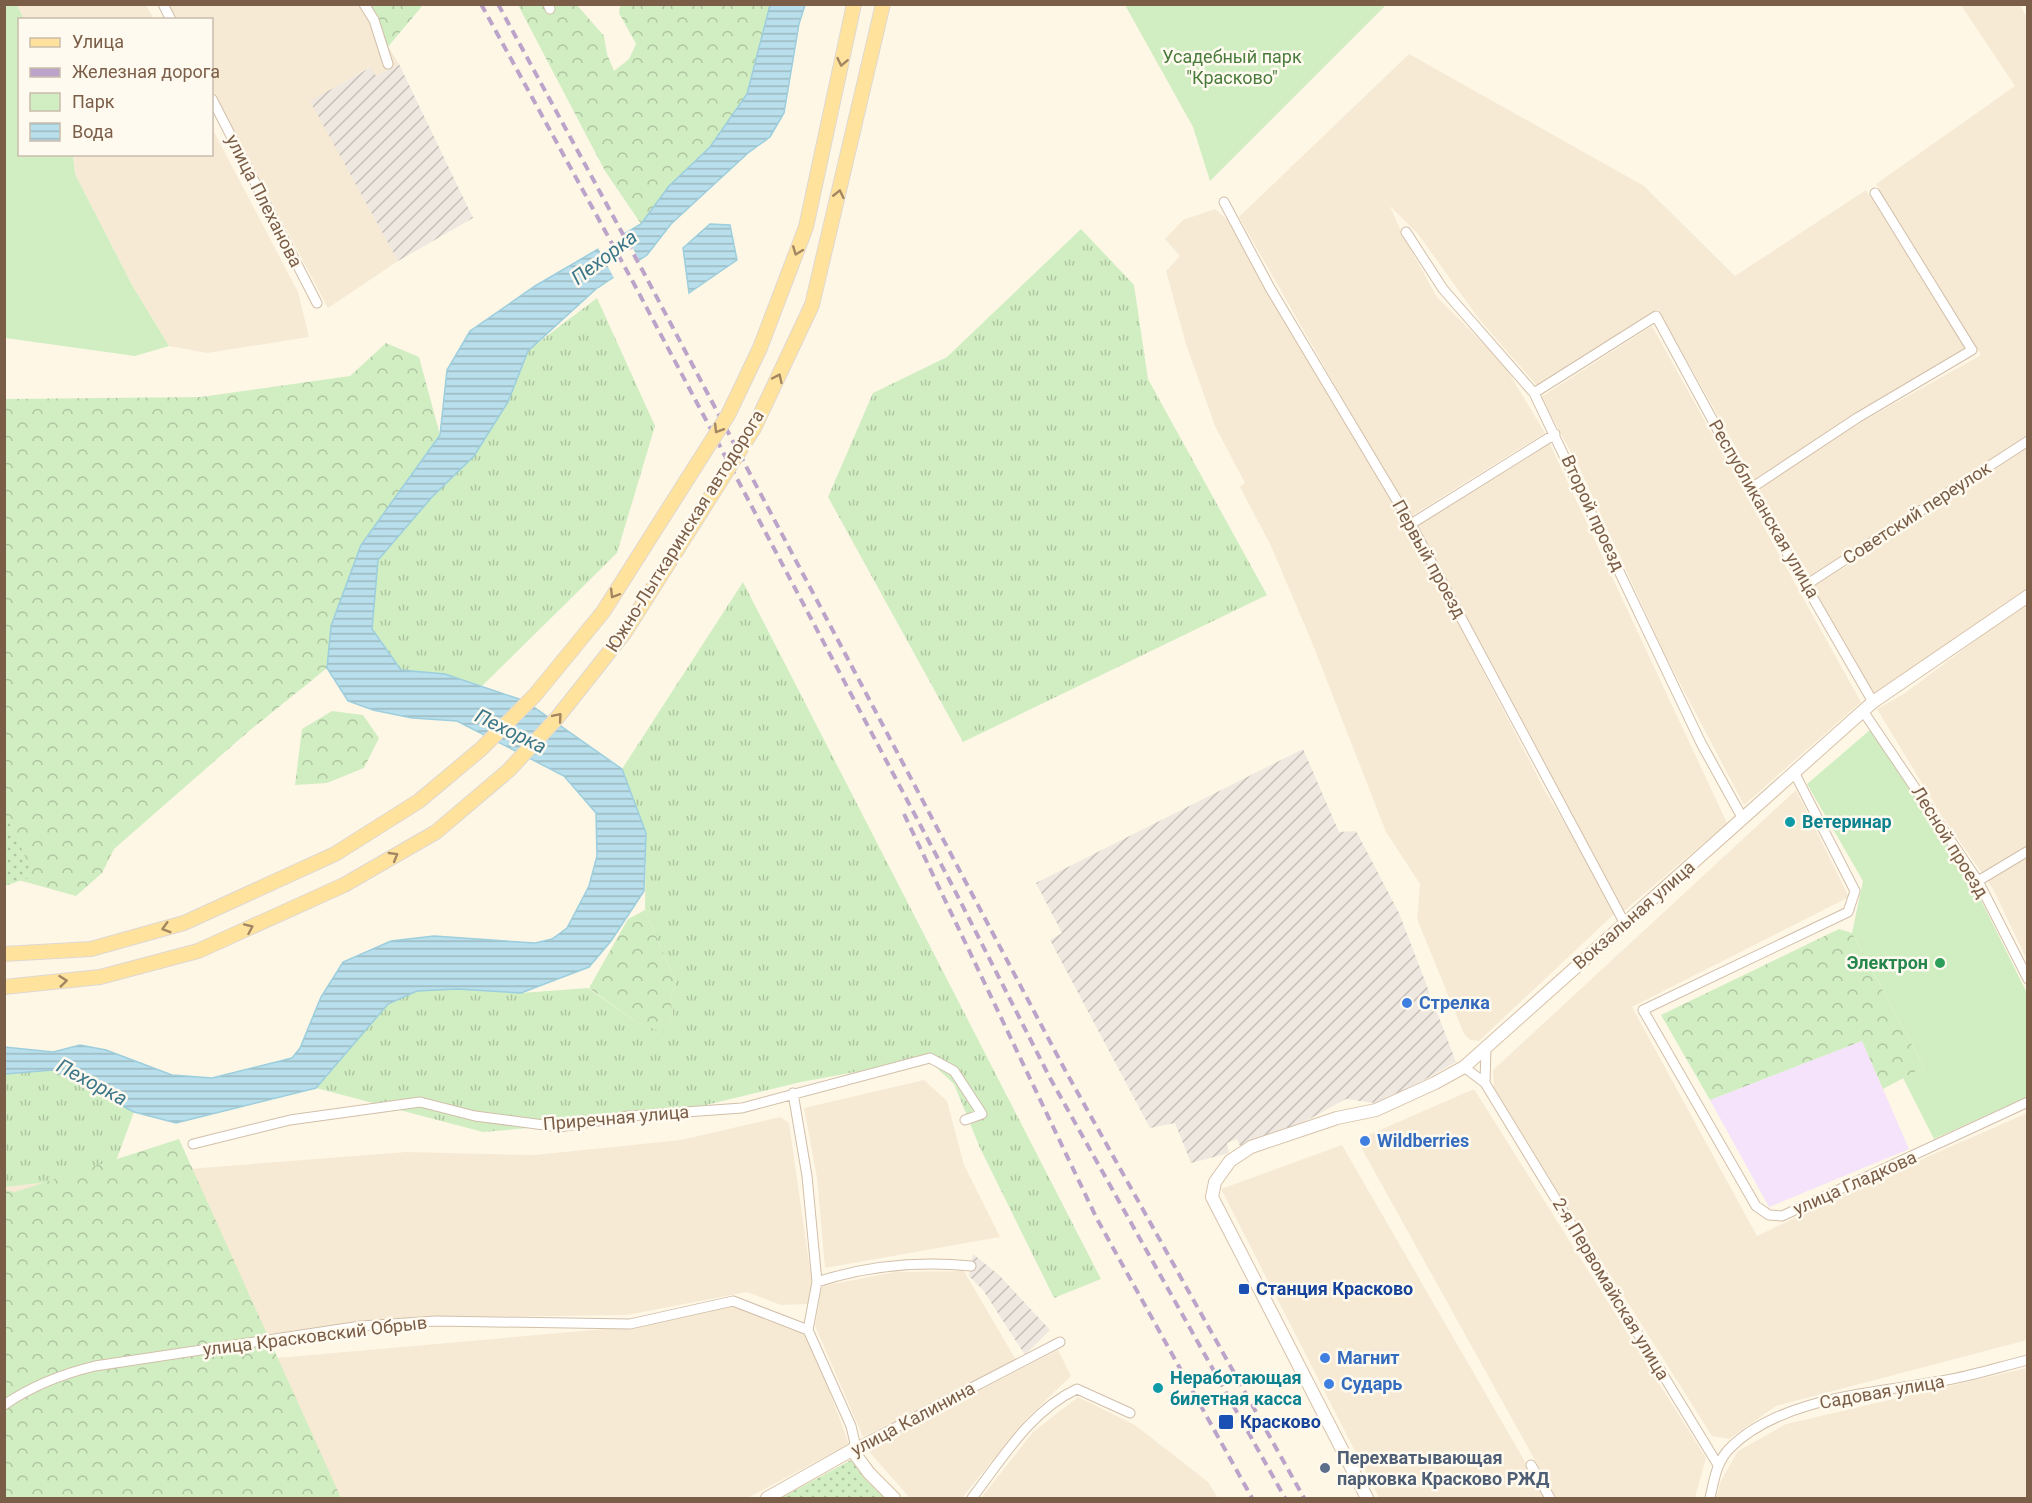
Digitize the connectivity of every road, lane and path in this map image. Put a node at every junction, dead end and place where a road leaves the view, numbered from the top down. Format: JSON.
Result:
{"nodes":[{"id":1,"x":163,"y":4,"type":"edge"},
{"id":2,"x":364,"y":4,"type":"edge"},
{"id":3,"x":854,"y":4,"type":"edge"},
{"id":4,"x":884,"y":4,"type":"edge"},
{"id":5,"x":170,"y":18,"type":"edge"},
{"id":6,"x":388,"y":64,"type":"dead end"},
{"id":7,"x":213,"y":101,"type":"edge"},
{"id":8,"x":1875,"y":193,"type":"dead end"},
{"id":9,"x":1224,"y":202,"type":"dead end"},
{"id":10,"x":1406,"y":232,"type":"dead end"},
{"id":11,"x":317,"y":303,"type":"dead end"},
{"id":12,"x":1534,"y":393,"type":"junction"},
{"id":13,"x":1555,"y":434,"type":"junction"},
{"id":14,"x":2028,"y":441,"type":"edge"},
{"id":15,"x":1750,"y":489,"type":"junction"},
{"id":16,"x":1411,"y":524,"type":"junction"},
{"id":17,"x":1806,"y":585,"type":"junction"},
{"id":18,"x":2028,"y":596,"type":"edge"},
{"id":19,"x":1873,"y":702,"type":"junction"},
{"id":20,"x":1863,"y":711,"type":"junction"},
{"id":21,"x":1794,"y":772,"type":"junction"},
{"id":22,"x":1743,"y":819,"type":"junction"},
{"id":23,"x":2028,"y":851,"type":"edge"},
{"id":24,"x":1977,"y":881,"type":"junction"},
{"id":25,"x":1624,"y":922,"type":"junction"},
{"id":26,"x":4,"y":954,"type":"edge"},
{"id":27,"x":2028,"y":979,"type":"edge"},
{"id":28,"x":4,"y":987,"type":"edge"},
{"id":29,"x":1486,"y":1047,"type":"junction"},
{"id":30,"x":1464,"y":1067,"type":"junction"},
{"id":31,"x":1485,"y":1083,"type":"junction"},
{"id":32,"x":792,"y":1093,"type":"junction"},
{"id":33,"x":2028,"y":1102,"type":"edge"},
{"id":34,"x":965,"y":1119,"type":"dead end"},
{"id":35,"x":192,"y":1144,"type":"dead end"},
{"id":36,"x":971,"y":1266,"type":"dead end"},
{"id":37,"x":817,"y":1282,"type":"junction"},
{"id":38,"x":808,"y":1330,"type":"junction"},
{"id":39,"x":1060,"y":1342,"type":"dead end"},
{"id":40,"x":2028,"y":1360,"type":"edge"},
{"id":41,"x":4,"y":1406,"type":"edge"},
{"id":42,"x":1130,"y":1413,"type":"dead end"},
{"id":43,"x":852,"y":1450,"type":"junction"},
{"id":44,"x":1718,"y":1464,"type":"junction"},
{"id":45,"x":1531,"y":1465,"type":"dead end"},
{"id":46,"x":767,"y":1498,"type":"edge"},
{"id":47,"x":894,"y":1498,"type":"edge"},
{"id":48,"x":972,"y":1498,"type":"edge"},
{"id":49,"x":1367,"y":1498,"type":"edge"},
{"id":50,"x":1550,"y":1498,"type":"edge"},
{"id":51,"x":1710,"y":1498,"type":"edge"}],
"edges":[{"from":1,"to":5,"type":"street"},
{"from":2,"to":6,"type":"street"},
{"from":3,"to":26,"type":"main road","name":"Южно-Лыткаринская автодорога","one_way":true,"bridge":true},
{"from":28,"to":4,"type":"main road","name":"Южно-Лыткаринская автодорога","one_way":true,"bridge":true},
{"from":7,"to":11,"type":"street","name":"улица Плеханова"},
{"from":8,"to":15,"type":"street"},
{"from":9,"to":16,"type":"street","name":"Первый проезд"},
{"from":10,"to":12,"type":"street","name":"Второй проезд"},
{"from":12,"to":13,"type":"street","name":"Второй проезд"},
{"from":12,"to":15,"type":"street","name":"Республиканская улица"},
{"from":13,"to":16,"type":"street"},
{"from":13,"to":22,"type":"street","name":"Второй проезд"},
{"from":14,"to":17,"type":"street","name":"Советский переулок"},
{"from":15,"to":17,"type":"street","name":"Республиканская улица"},
{"from":16,"to":25,"type":"street","name":"Первый проезд"},
{"from":17,"to":19,"type":"street","name":"Республиканская улица"},
{"from":18,"to":19,"type":"street","name":"Вокзальная улица"},
{"from":19,"to":20,"type":"street","name":"Вокзальная улица"},
{"from":20,"to":21,"type":"street","name":"Вокзальная улица"},
{"from":20,"to":24,"type":"street","name":"Лесной проезд"},
{"from":21,"to":22,"type":"street","name":"Вокзальная улица"},
{"from":21,"to":33,"type":"street","name":"улица Гладкова"},
{"from":22,"to":25,"type":"street","name":"Вокзальная улица"},
{"from":23,"to":24,"type":"street"},
{"from":24,"to":27,"type":"street","name":"Лесной проезд"},
{"from":25,"to":29,"type":"street","name":"Вокзальная улица"},
{"from":29,"to":30,"type":"street","name":"Вокзальная улица"},
{"from":29,"to":31,"type":"street"},
{"from":30,"to":31,"type":"street","name":"2-я Первомайская улица"},
{"from":30,"to":49,"type":"street","name":"Вокзальная улица"},
{"from":31,"to":44,"type":"street","name":"2-я Первомайская улица"},
{"from":32,"to":34,"type":"street","name":"Приречная улица"},
{"from":32,"to":35,"type":"street","name":"Приречная улица"},
{"from":32,"to":37,"type":"street"},
{"from":36,"to":37,"type":"street"},
{"from":37,"to":38,"type":"street"},
{"from":38,"to":41,"type":"street","name":"улица Красковский Обрыв"},
{"from":38,"to":43,"type":"street"},
{"from":39,"to":43,"type":"street","name":"улица Калинина"},
{"from":40,"to":44,"type":"street","name":"Садовая улица"},
{"from":42,"to":48,"type":"street"},
{"from":43,"to":46,"type":"street","name":"улица Калинина"},
{"from":43,"to":47,"type":"street"},
{"from":44,"to":51,"type":"street"},
{"from":45,"to":50,"type":"street"}]}
